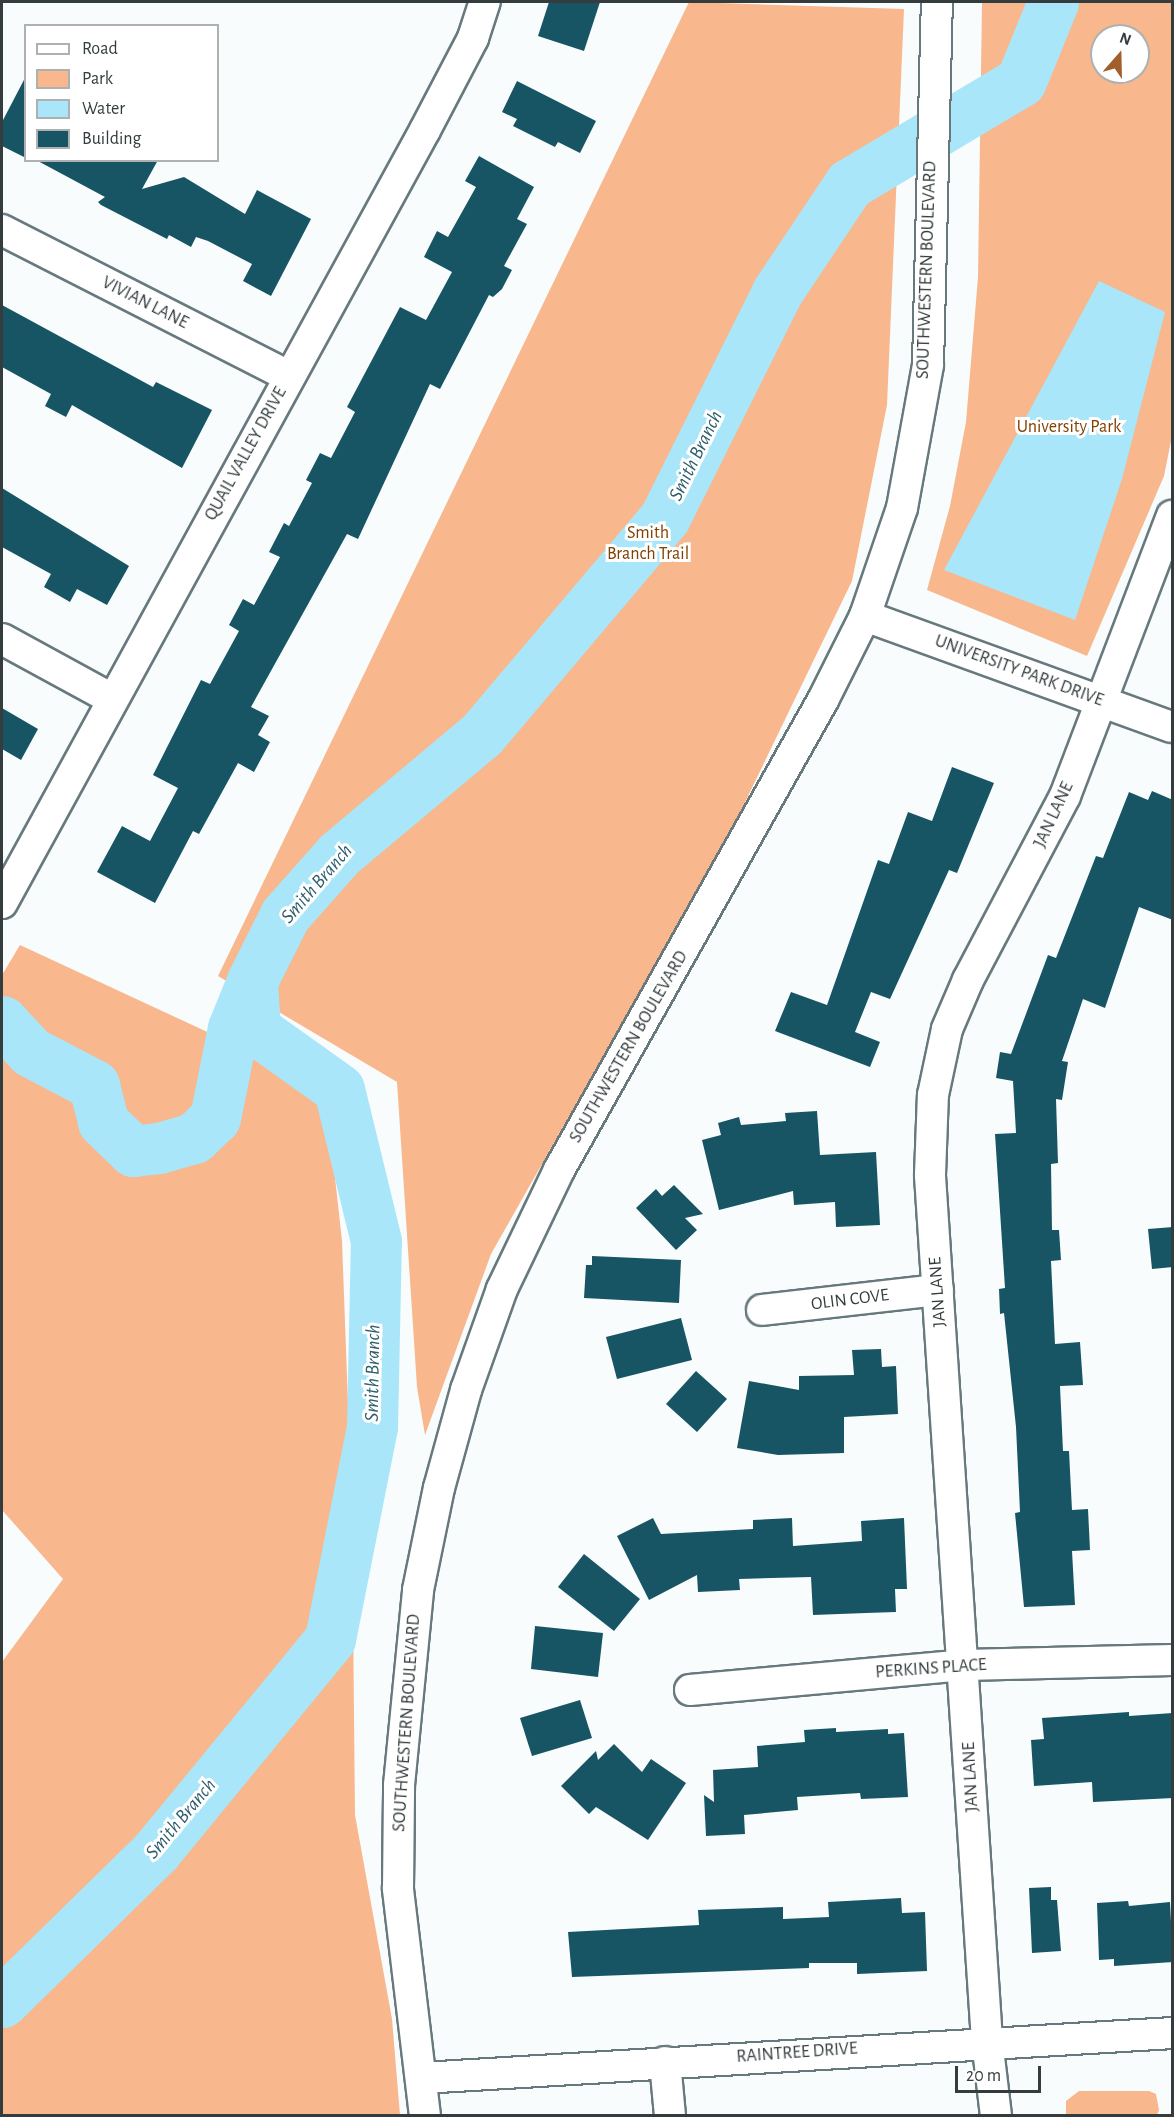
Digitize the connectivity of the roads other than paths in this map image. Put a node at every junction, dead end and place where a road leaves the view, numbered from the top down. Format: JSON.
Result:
{"nodes":[{"id":1,"x":485,"y":2,"type":"edge"},
{"id":2,"x":937,"y":2,"type":"edge"},
{"id":3,"x":2,"y":230,"type":"edge"},
{"id":4,"x":288,"y":376,"type":"junction"},
{"id":5,"x":1173,"y":516,"type":"edge"},
{"id":6,"x":866,"y":616,"type":"junction"},
{"id":7,"x":2,"y":639,"type":"edge"},
{"id":8,"x":112,"y":699,"type":"junction"},
{"id":9,"x":1098,"y":699,"type":"junction"},
{"id":10,"x":1173,"y":727,"type":"edge"},
{"id":11,"x":2,"y":903,"type":"edge"},
{"id":12,"x":938,"y":1290,"type":"junction"},
{"id":13,"x":762,"y":1310,"type":"dead end"},
{"id":14,"x":1173,"y":1660,"type":"edge"},
{"id":15,"x":964,"y":1665,"type":"junction"},
{"id":16,"x":690,"y":1690,"type":"dead end"},
{"id":17,"x":1173,"y":2032,"type":"edge"},
{"id":18,"x":987,"y":2041,"type":"junction"},
{"id":19,"x":665,"y":2062,"type":"junction"},
{"id":20,"x":422,"y":2078,"type":"junction"},
{"id":21,"x":425,"y":2115,"type":"edge"},
{"id":22,"x":670,"y":2115,"type":"edge"},
{"id":23,"x":996,"y":2115,"type":"edge"}],
"edges":[{"from":1,"to":4,"type":"street","name":"QUAIL VALLEY DRIVE"},
{"from":2,"to":6,"type":"street","name":"SOUTHWESTERN BOULEVARD"},
{"from":3,"to":4,"type":"street","name":"VIVIAN LANE"},
{"from":4,"to":8,"type":"street","name":"QUAIL VALLEY DRIVE"},
{"from":5,"to":9,"type":"street","name":"JAN LANE"},
{"from":6,"to":9,"type":"street","name":"UNIVERSITY PARK DRIVE"},
{"from":6,"to":20,"type":"street","name":"SOUTHWESTERN BOULEVARD"},
{"from":7,"to":8,"type":"street"},
{"from":8,"to":11,"type":"street","name":"QUAIL VALLEY DRIVE"},
{"from":9,"to":10,"type":"street","name":"UNIVERSITY PARK DRIVE"},
{"from":9,"to":12,"type":"street","name":"JAN LANE"},
{"from":12,"to":13,"type":"street","name":"OLIN COVE"},
{"from":12,"to":15,"type":"street","name":"JAN LANE"},
{"from":14,"to":15,"type":"street","name":"PERKINS PLACE"},
{"from":15,"to":16,"type":"street","name":"PERKINS PLACE"},
{"from":15,"to":18,"type":"street","name":"JAN LANE"},
{"from":17,"to":18,"type":"street","name":"RAINTREE DRIVE"},
{"from":18,"to":19,"type":"street","name":"RAINTREE DRIVE"},
{"from":18,"to":23,"type":"street","name":"JAN LANE"},
{"from":19,"to":20,"type":"street","name":"RAINTREE DRIVE"},
{"from":19,"to":22,"type":"street"},
{"from":20,"to":21,"type":"street","name":"SOUTHWESTERN BOULEVARD"}]}
